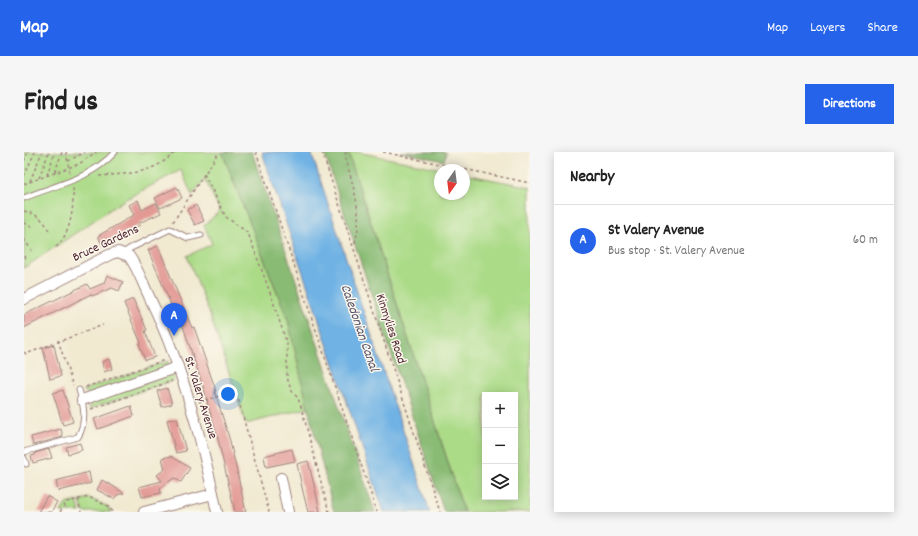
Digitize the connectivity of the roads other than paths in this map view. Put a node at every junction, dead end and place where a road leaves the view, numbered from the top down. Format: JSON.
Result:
{"nodes":[{"id":1,"x":115,"y":152,"type":"edge"},
{"id":2,"x":24,"y":198,"type":"edge"},
{"id":3,"x":201,"y":235,"type":"dead end"},
{"id":4,"x":124,"y":253,"type":"junction"},
{"id":5,"x":24,"y":299,"type":"edge"},
{"id":6,"x":178,"y":367,"type":"junction"},
{"id":7,"x":79,"y":394,"type":"joint"},
{"id":8,"x":24,"y":452,"type":"edge"},
{"id":9,"x":24,"y":458,"type":"edge"},
{"id":10,"x":26,"y":464,"type":"dead end"},
{"id":11,"x":281,"y":478,"type":"dead end"},
{"id":12,"x":213,"y":494,"type":"junction"},
{"id":13,"x":144,"y":512,"type":"edge"},
{"id":14,"x":217,"y":512,"type":"edge"},
{"id":15,"x":288,"y":512,"type":"edge"}],
"edges":[{"from":1,"to":2,"type":"lane"},
{"from":3,"to":4,"type":"lane","name":"Bruce Gardens"},
{"from":4,"to":5,"type":"street","name":"Bruce Gardens"},
{"from":4,"to":6,"type":"street","name":"St. Valery Avenue"},
{"from":6,"to":7,"type":"street"},
{"from":6,"to":12,"type":"street","name":"St. Valery Avenue"},
{"from":7,"to":8,"type":"lane"},
{"from":9,"to":10,"type":"lane"},
{"from":11,"to":15,"type":"street"},
{"from":12,"to":13,"type":"street"},
{"from":12,"to":14,"type":"street","name":"St. Valery Avenue"}]}
